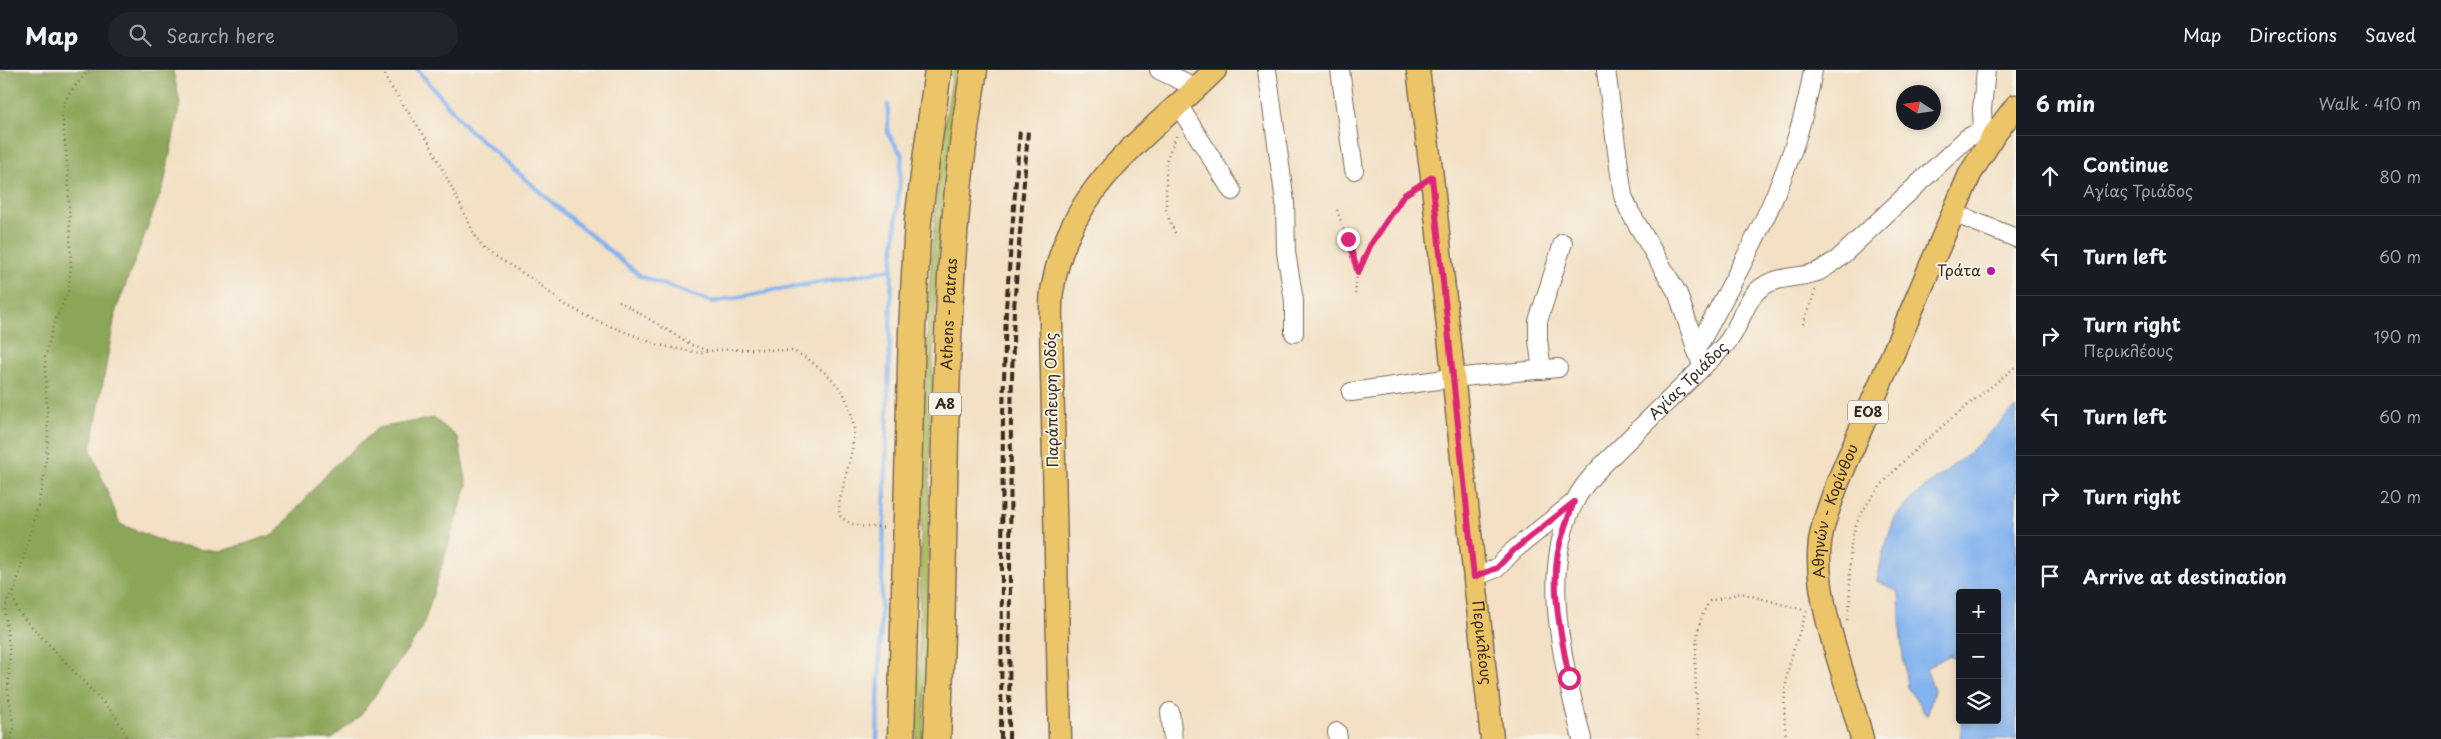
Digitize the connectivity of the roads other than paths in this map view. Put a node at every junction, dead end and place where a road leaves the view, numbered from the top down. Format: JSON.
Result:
{"nodes":[{"id":1,"x":938,"y":70,"type":"edge"},
{"id":2,"x":974,"y":70,"type":"edge"},
{"id":3,"x":1159,"y":70,"type":"edge"},
{"id":4,"x":1215,"y":70,"type":"edge"},
{"id":5,"x":1267,"y":70,"type":"edge"},
{"id":6,"x":1340,"y":70,"type":"edge"},
{"id":7,"x":1418,"y":70,"type":"edge"},
{"id":8,"x":1606,"y":70,"type":"edge"},
{"id":9,"x":1813,"y":70,"type":"edge"},
{"id":10,"x":1986,"y":70,"type":"edge"},
{"id":11,"x":1197,"y":88,"type":"junction"},
{"id":12,"x":2016,"y":106,"type":"edge"},
{"id":13,"x":1182,"y":111,"type":"junction"},
{"id":14,"x":1989,"y":133,"type":"junction"},
{"id":15,"x":1354,"y":170,"type":"dead end"},
{"id":16,"x":1232,"y":191,"type":"dead end"},
{"id":17,"x":1952,"y":213,"type":"junction"},
{"id":18,"x":2016,"y":238,"type":"edge"},
{"id":19,"x":1564,"y":243,"type":"dead end"},
{"id":20,"x":1294,"y":333,"type":"dead end"},
{"id":21,"x":1699,"y":358,"type":"junction"},
{"id":22,"x":1452,"y":378,"type":"junction"},
{"id":23,"x":1351,"y":392,"type":"dead end"},
{"id":24,"x":1574,"y":502,"type":"junction"},
{"id":25,"x":1474,"y":577,"type":"junction"},
{"id":26,"x":1170,"y":712,"type":"dead end"},
{"id":27,"x":901,"y":739,"type":"edge"},
{"id":28,"x":937,"y":739,"type":"edge"},
{"id":29,"x":1060,"y":739,"type":"edge"},
{"id":30,"x":1173,"y":739,"type":"edge"},
{"id":31,"x":1492,"y":739,"type":"edge"},
{"id":32,"x":1582,"y":739,"type":"edge"},
{"id":33,"x":1862,"y":739,"type":"edge"}],
"edges":[{"from":1,"to":27,"type":"highway","number":"Α8"},
{"from":2,"to":28,"type":"highway","name":"Athens - Patras","number":"Α8"},
{"from":3,"to":11,"type":"street"},
{"from":4,"to":11,"type":"main road","name":"Παράπλευρη Οδός"},
{"from":5,"to":20,"type":"street"},
{"from":6,"to":15,"type":"street"},
{"from":7,"to":22,"type":"main road","name":"Περικλέους"},
{"from":8,"to":21,"type":"street"},
{"from":9,"to":21,"type":"street"},
{"from":10,"to":14,"type":"street"},
{"from":11,"to":13,"type":"main road","name":"Παράπλευρη Οδός"},
{"from":12,"to":14,"type":"main road","name":"Αθηνών - Κορίνθου","number":"ΕΟ8"},
{"from":13,"to":16,"type":"street"},
{"from":13,"to":29,"type":"main road","name":"Παράπλευρη Οδός"},
{"from":14,"to":17,"type":"main road","name":"Αθηνών - Κορίνθου","number":"ΕΟ8"},
{"from":14,"to":21,"type":"street","name":"Αγίας Τριάδος"},
{"from":17,"to":18,"type":"street"},
{"from":17,"to":33,"type":"main road","name":"Αθηνών - Κορίνθου","number":"ΕΟ8"},
{"from":19,"to":22,"type":"street"},
{"from":21,"to":24,"type":"street","name":"Αγίας Τριάδος"},
{"from":22,"to":23,"type":"street"},
{"from":22,"to":25,"type":"main road","name":"Περικλέους"},
{"from":24,"to":25,"type":"street"},
{"from":24,"to":32,"type":"street","name":"Αγίας Τριάδος"},
{"from":25,"to":31,"type":"main road","name":"Περικλέους"},
{"from":26,"to":30,"type":"street"}]}
